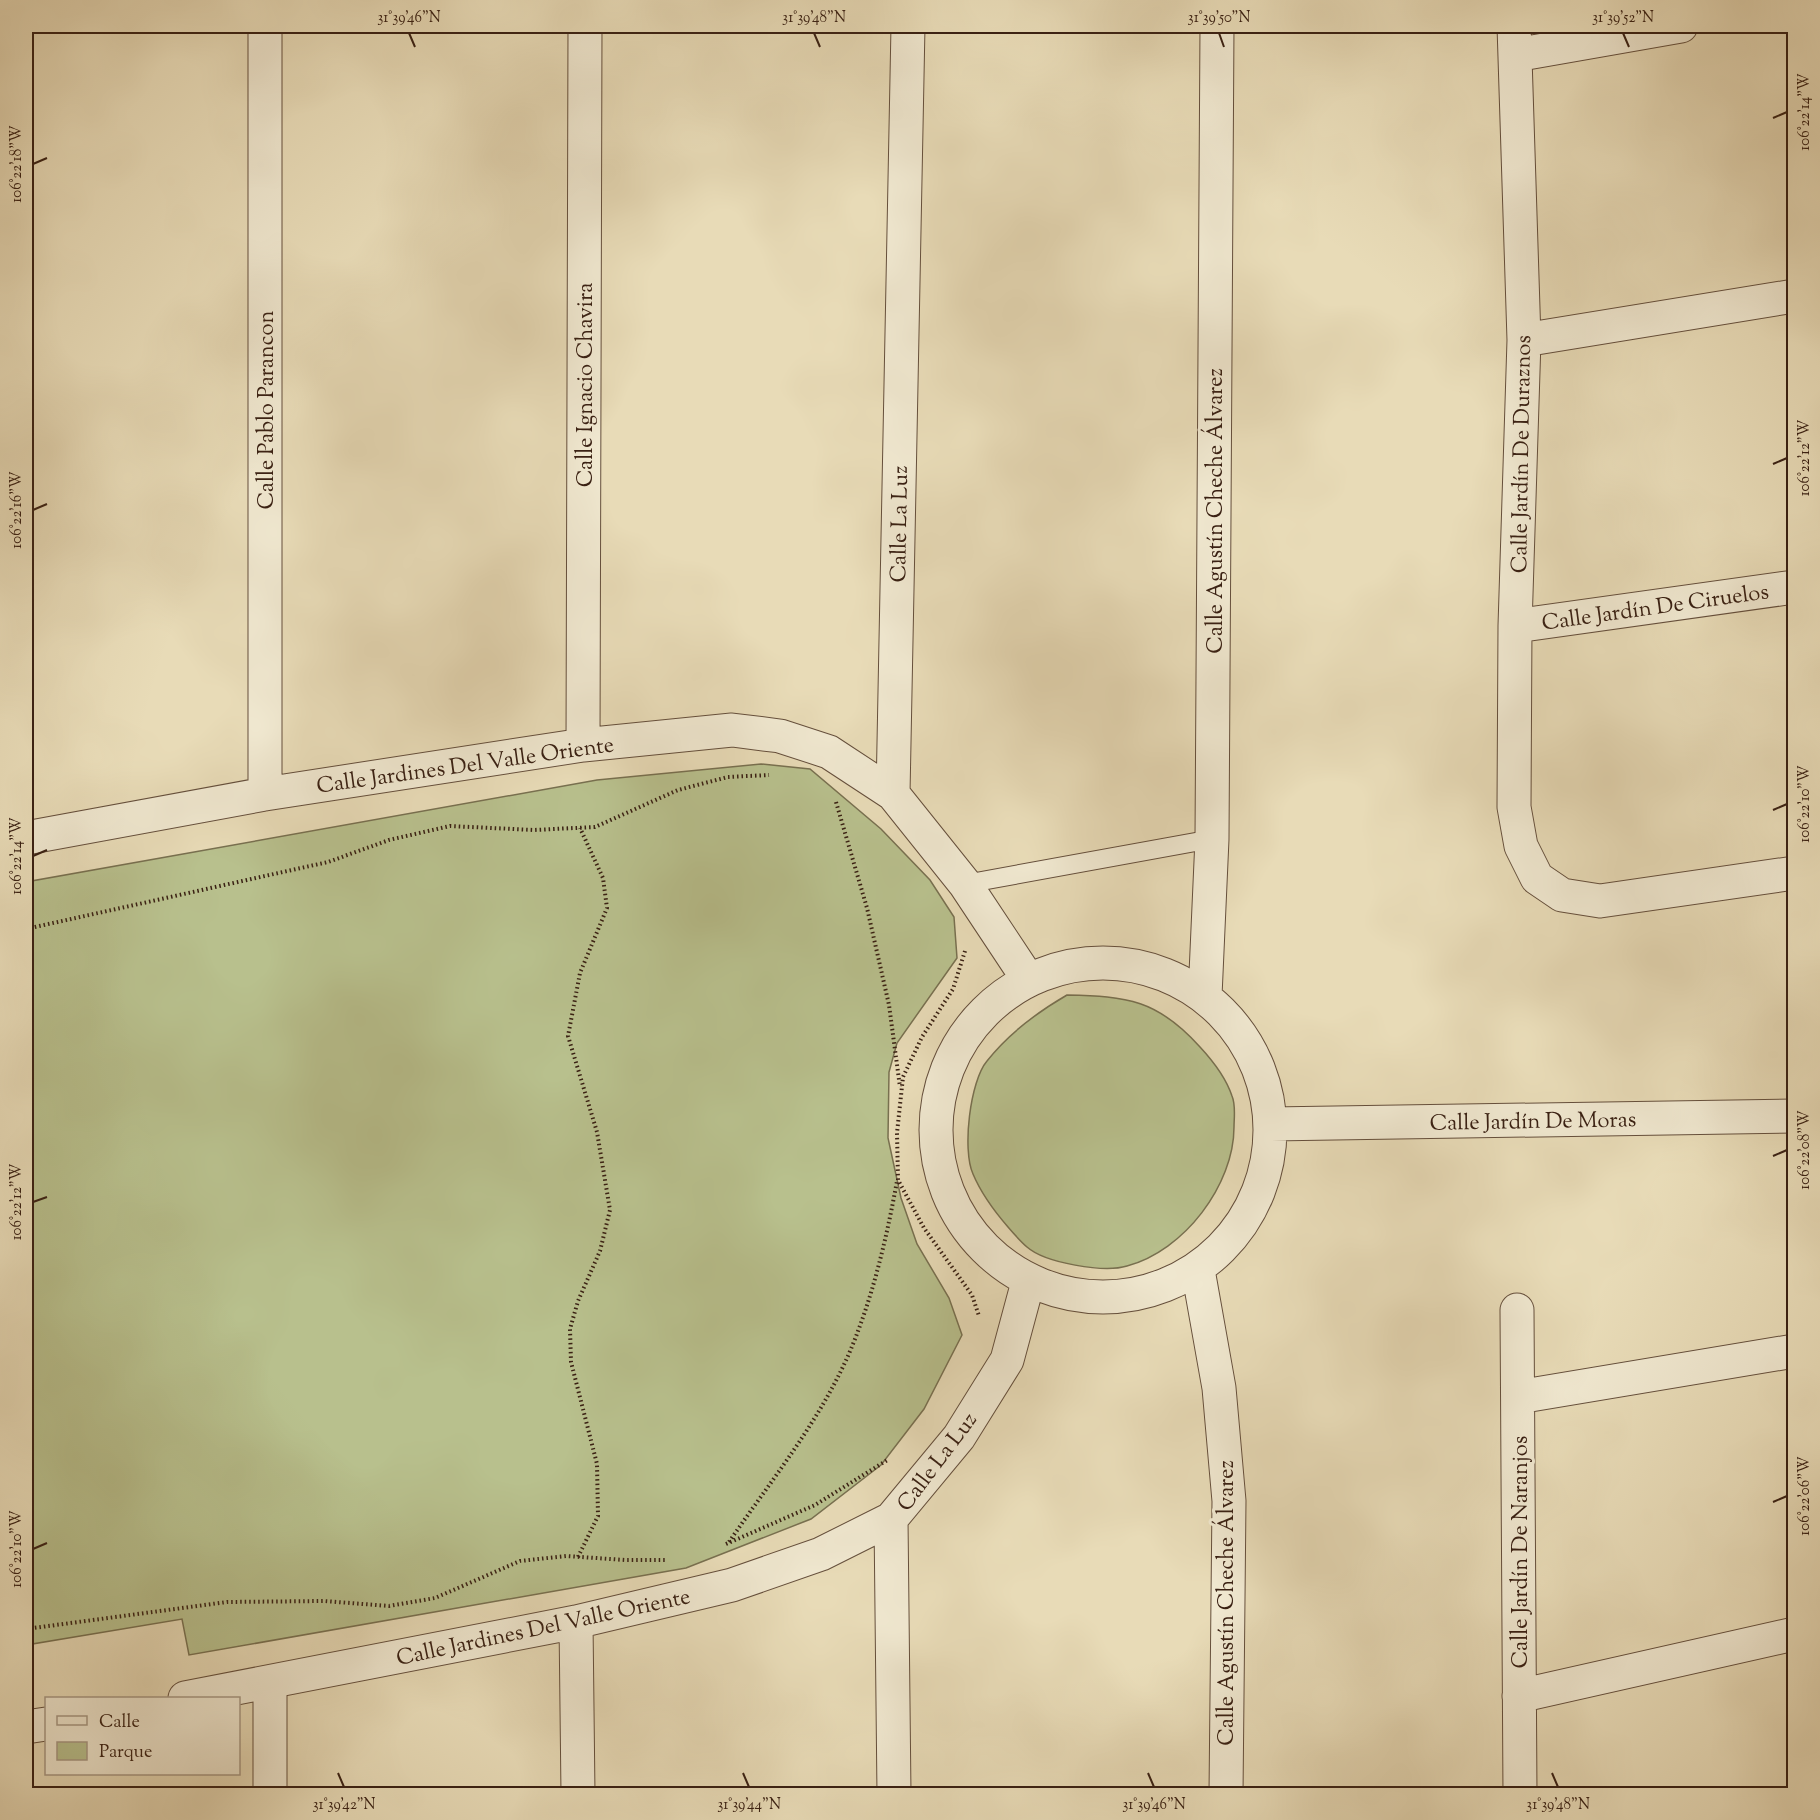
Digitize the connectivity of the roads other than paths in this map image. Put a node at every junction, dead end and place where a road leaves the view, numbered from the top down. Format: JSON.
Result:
{"nodes":[{"id":1,"x":265,"y":26,"type":"edge"},
{"id":2,"x":585,"y":26,"type":"edge"},
{"id":3,"x":908,"y":26,"type":"edge"},
{"id":4,"x":1217,"y":26,"type":"edge"},
{"id":5,"x":1681,"y":26,"type":"edge"},
{"id":6,"x":1514,"y":40,"type":"edge"},
{"id":7,"x":1794,"y":297,"type":"edge"},
{"id":8,"x":1524,"y":340,"type":"junction"},
{"id":9,"x":1794,"y":587,"type":"edge"},
{"id":10,"x":1515,"y":626,"type":"junction"},
{"id":11,"x":583,"y":745,"type":"junction"},
{"id":12,"x":265,"y":794,"type":"junction"},
{"id":13,"x":893,"y":794,"type":"junction"},
{"id":14,"x":26,"y":837,"type":"edge"},
{"id":15,"x":1212,"y":839,"type":"junction"},
{"id":16,"x":1794,"y":873,"type":"edge"},
{"id":17,"x":965,"y":884,"type":"junction"},
{"id":18,"x":1028,"y":979,"type":"junction"},
{"id":19,"x":1205,"y":996,"type":"junction"},
{"id":20,"x":1794,"y":1116,"type":"edge"},
{"id":21,"x":1271,"y":1124,"type":"junction"},
{"id":22,"x":1198,"y":1270,"type":"junction"},
{"id":23,"x":1028,"y":1282,"type":"junction"},
{"id":24,"x":1517,"y":1310,"type":"dead end"},
{"id":25,"x":1794,"y":1351,"type":"edge"},
{"id":26,"x":1518,"y":1397,"type":"junction"},
{"id":27,"x":891,"y":1519,"type":"junction"},
{"id":28,"x":576,"y":1622,"type":"junction"},
{"id":29,"x":1794,"y":1634,"type":"edge"},
{"id":30,"x":270,"y":1683,"type":"junction"},
{"id":31,"x":1519,"y":1696,"type":"junction"},
{"id":32,"x":190,"y":1697,"type":"edge"},
{"id":33,"x":45,"y":1724,"type":"edge"},
{"id":34,"x":26,"y":1727,"type":"edge"},
{"id":35,"x":270,"y":1794,"type":"edge"},
{"id":36,"x":578,"y":1794,"type":"edge"},
{"id":37,"x":894,"y":1794,"type":"edge"},
{"id":38,"x":1226,"y":1794,"type":"edge"},
{"id":39,"x":1520,"y":1794,"type":"edge"}],
"edges":[{"from":1,"to":12,"type":"street","name":"Calle Pablo Parancon"},
{"from":2,"to":11,"type":"street","name":"Calle Ignacio Chavira"},
{"from":3,"to":13,"type":"street","name":"Calle La Luz"},
{"from":4,"to":15,"type":"street","name":"Calle Agustín Cheche Álvarez"},
{"from":5,"to":6,"type":"street"},
{"from":6,"to":8,"type":"street","name":"Calle Jardín De Duraznos"},
{"from":7,"to":8,"type":"street"},
{"from":8,"to":10,"type":"street","name":"Calle Jardín De Duraznos"},
{"from":9,"to":10,"type":"street","name":"Calle Jardín De Ciruelos"},
{"from":10,"to":16,"type":"street","name":"Calle Jardín De Duraznos"},
{"from":11,"to":12,"type":"street","name":"Calle Jardines Del Valle Oriente"},
{"from":11,"to":13,"type":"street","name":"Calle Jardines Del Valle Oriente"},
{"from":12,"to":14,"type":"street","name":"Calle Jardines Del Valle Oriente"},
{"from":13,"to":17,"type":"street"},
{"from":15,"to":17,"type":"lane"},
{"from":15,"to":19,"type":"street","name":"Calle Agustín Cheche Álvarez"},
{"from":17,"to":18,"type":"street"},
{"from":18,"to":19,"type":"street"},
{"from":18,"to":23,"type":"street"},
{"from":19,"to":21,"type":"street"},
{"from":20,"to":21,"type":"street","name":"Calle Jardín De Moras"},
{"from":21,"to":22,"type":"street"},
{"from":22,"to":23,"type":"street"},
{"from":22,"to":38,"type":"street","name":"Calle Agustín Cheche Álvarez"},
{"from":23,"to":27,"type":"street","name":"Calle La Luz"},
{"from":24,"to":26,"type":"street","name":"Calle Jardín De Naranjos"},
{"from":25,"to":26,"type":"street"},
{"from":26,"to":31,"type":"street","name":"Calle Jardín De Naranjos"},
{"from":27,"to":28,"type":"street","name":"Calle Jardines Del Valle Oriente"},
{"from":27,"to":37,"type":"street","name":"Calle La Luz"},
{"from":28,"to":30,"type":"street","name":"Calle Jardines Del Valle Oriente"},
{"from":28,"to":36,"type":"street"},
{"from":29,"to":31,"type":"street"},
{"from":30,"to":32,"type":"street","name":"Calle Jardines Del Valle Oriente"},
{"from":30,"to":35,"type":"street"},
{"from":31,"to":39,"type":"street","name":"Calle Jardín De Naranjos"},
{"from":33,"to":34,"type":"street"}]}
